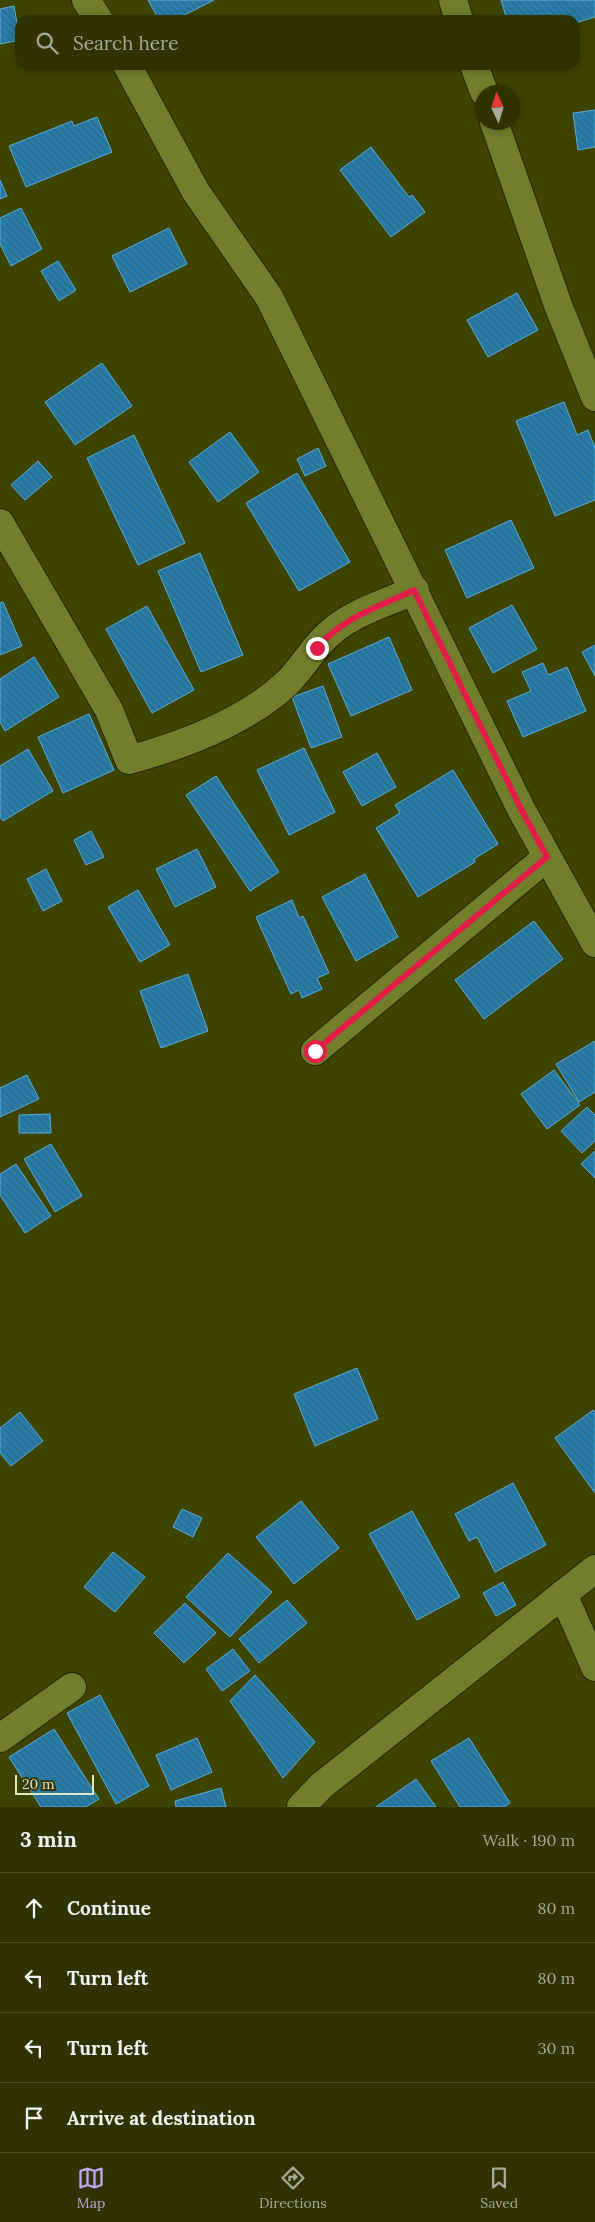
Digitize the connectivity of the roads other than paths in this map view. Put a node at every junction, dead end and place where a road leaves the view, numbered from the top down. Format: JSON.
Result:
{"nodes":[{"id":1,"x":86,"y":0,"type":"edge"},
{"id":2,"x":453,"y":0,"type":"edge"},
{"id":3,"x":96,"y":15,"type":"edge"},
{"id":4,"x":458,"y":15,"type":"edge"},
{"id":5,"x":129,"y":70,"type":"edge"},
{"id":6,"x":476,"y":70,"type":"edge"},
{"id":7,"x":481,"y":85,"type":"edge"},
{"id":8,"x":497,"y":130,"type":"edge"},
{"id":9,"x":595,"y":396,"type":"edge"},
{"id":10,"x":0,"y":523,"type":"edge"},
{"id":11,"x":414,"y":590,"type":"junction"},
{"id":12,"x":547,"y":857,"type":"junction"},
{"id":13,"x":595,"y":943,"type":"edge"},
{"id":14,"x":315,"y":1051,"type":"dead end"},
{"id":15,"x":595,"y":1569,"type":"edge"},
{"id":16,"x":563,"y":1594,"type":"junction"},
{"id":17,"x":595,"y":1667,"type":"edge"},
{"id":18,"x":72,"y":1687,"type":"dead end"},
{"id":19,"x":0,"y":1738,"type":"edge"},
{"id":20,"x":301,"y":1807,"type":"edge"}],
"edges":[{"from":1,"to":3,"type":"street"},
{"from":2,"to":4,"type":"street"},
{"from":5,"to":11,"type":"street"},
{"from":6,"to":7,"type":"street"},
{"from":8,"to":9,"type":"street"},
{"from":10,"to":11,"type":"street"},
{"from":11,"to":12,"type":"street"},
{"from":12,"to":13,"type":"street"},
{"from":12,"to":14,"type":"street"},
{"from":15,"to":16,"type":"street"},
{"from":16,"to":17,"type":"street"},
{"from":16,"to":20,"type":"street"},
{"from":18,"to":19,"type":"street"}]}
